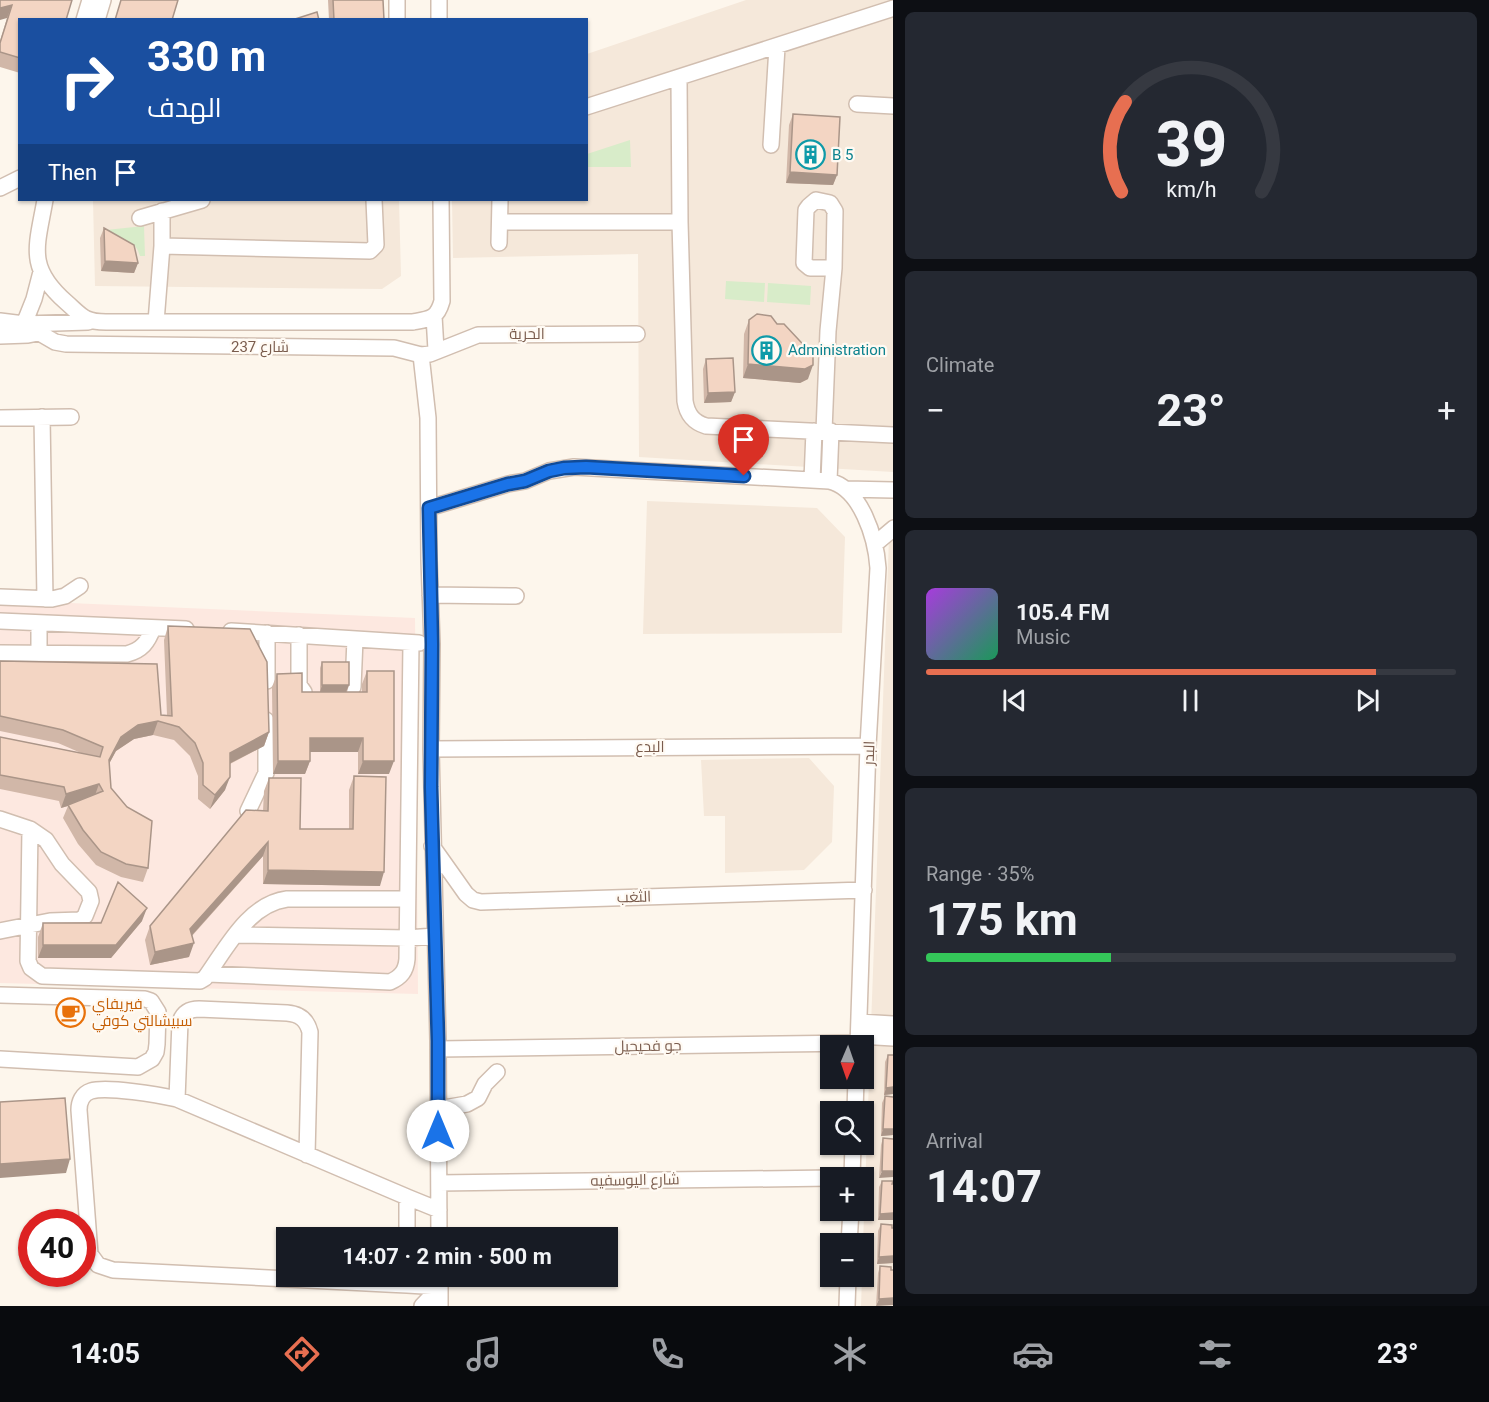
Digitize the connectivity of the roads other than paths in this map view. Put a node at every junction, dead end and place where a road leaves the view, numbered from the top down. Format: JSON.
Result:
{"nodes":[{"id":1,"x":90,"y":0,"type":"edge"},
{"id":2,"x":103,"y":0,"type":"edge"},
{"id":3,"x":397,"y":0,"type":"edge"},
{"id":4,"x":439,"y":0,"type":"edge"},
{"id":5,"x":893,"y":8,"type":"edge"},
{"id":6,"x":85,"y":18,"type":"edge"},
{"id":7,"x":98,"y":18,"type":"edge"},
{"id":8,"x":397,"y":18,"type":"edge"},
{"id":9,"x":439,"y":18,"type":"edge"},
{"id":10,"x":777,"y":47,"type":"junction"},
{"id":11,"x":679,"y":79,"type":"junction"},
{"id":12,"x":857,"y":104,"type":"dead end"},
{"id":13,"x":588,"y":106,"type":"edge"},
{"id":14,"x":893,"y":106,"type":"edge"},
{"id":15,"x":771,"y":145,"type":"dead end"},
{"id":16,"x":18,"y":179,"type":"edge"},
{"id":17,"x":0,"y":188,"type":"edge"},
{"id":18,"x":45,"y":201,"type":"edge"},
{"id":19,"x":198,"y":201,"type":"edge"},
{"id":20,"x":375,"y":201,"type":"edge"},
{"id":21,"x":441,"y":201,"type":"edge"},
{"id":22,"x":500,"y":201,"type":"edge"},
{"id":23,"x":162,"y":211,"type":"junction"},
{"id":24,"x":140,"y":218,"type":"dead end"},
{"id":25,"x":500,"y":222,"type":"junction"},
{"id":26,"x":680,"y":222,"type":"junction"},
{"id":27,"x":500,"y":243,"type":"dead end"},
{"id":28,"x":166,"y":247,"type":"junction"},
{"id":29,"x":834,"y":268,"type":"dead end"},
{"id":30,"x":41,"y":272,"type":"junction"},
{"id":31,"x":434,"y":316,"type":"junction"},
{"id":32,"x":0,"y":321,"type":"edge"},
{"id":33,"x":88,"y":322,"type":"junction"},
{"id":34,"x":163,"y":322,"type":"junction"},
{"id":35,"x":24,"y":324,"type":"junction"},
{"id":36,"x":38,"y":333,"type":"junction"},
{"id":37,"x":637,"y":334,"type":"dead end"},
{"id":38,"x":0,"y":336,"type":"edge"},
{"id":39,"x":436,"y":350,"type":"junction"},
{"id":40,"x":421,"y":355,"type":"junction"},
{"id":41,"x":42,"y":417,"type":"junction"},
{"id":42,"x":71,"y":417,"type":"dead end"},
{"id":43,"x":0,"y":418,"type":"edge"},
{"id":44,"x":823,"y":431,"type":"junction"},
{"id":45,"x":893,"y":435,"type":"edge"},
{"id":46,"x":812,"y":480,"type":"junction"},
{"id":47,"x":829,"y":481,"type":"junction"},
{"id":48,"x":846,"y":489,"type":"junction"},
{"id":49,"x":893,"y":490,"type":"edge"},
{"id":50,"x":429,"y":508,"type":"junction"},
{"id":51,"x":893,"y":529,"type":"edge"},
{"id":52,"x":876,"y":552,"type":"junction"},
{"id":53,"x":893,"y":560,"type":"edge"},
{"id":54,"x":80,"y":586,"type":"dead end"},
{"id":55,"x":430,"y":595,"type":"junction"},
{"id":56,"x":516,"y":596,"type":"dead end"},
{"id":57,"x":0,"y":597,"type":"edge"},
{"id":58,"x":45,"y":599,"type":"junction"},
{"id":59,"x":0,"y":621,"type":"edge"},
{"id":60,"x":39,"y":623,"type":"junction"},
{"id":61,"x":153,"y":627,"type":"junction"},
{"id":62,"x":199,"y":630,"type":"edge"},
{"id":63,"x":222,"y":631,"type":"edge"},
{"id":64,"x":267,"y":633,"type":"junction"},
{"id":65,"x":299,"y":635,"type":"junction"},
{"id":66,"x":354,"y":639,"type":"junction"},
{"id":67,"x":411,"y":642,"type":"junction"},
{"id":68,"x":432,"y":644,"type":"junction"},
{"id":69,"x":0,"y":653,"type":"edge"},
{"id":70,"x":39,"y":653,"type":"junction"},
{"id":71,"x":868,"y":746,"type":"junction"},
{"id":72,"x":431,"y":749,"type":"junction"},
{"id":73,"x":248,"y":811,"type":"edge"},
{"id":74,"x":0,"y":819,"type":"edge"},
{"id":75,"x":30,"y":829,"type":"junction"},
{"id":76,"x":432,"y":845,"type":"junction"},
{"id":77,"x":864,"y":890,"type":"junction"},
{"id":78,"x":406,"y":899,"type":"junction"},
{"id":79,"x":29,"y":924,"type":"junction"},
{"id":80,"x":0,"y":931,"type":"edge"},
{"id":81,"x":235,"y":936,"type":"junction"},
{"id":82,"x":435,"y":936,"type":"junction"},
{"id":83,"x":407,"y":938,"type":"junction"},
{"id":84,"x":208,"y":974,"type":"junction"},
{"id":85,"x":0,"y":994,"type":"edge"},
{"id":86,"x":893,"y":1024,"type":"edge"},
{"id":87,"x":858,"y":1035,"type":"edge"},
{"id":88,"x":864,"y":1035,"type":"edge"},
{"id":89,"x":874,"y":1037,"type":"edge"},
{"id":90,"x":820,"y":1038,"type":"edge"},
{"id":91,"x":893,"y":1038,"type":"edge"},
{"id":92,"x":438,"y":1049,"type":"junction"},
{"id":93,"x":0,"y":1059,"type":"edge"},
{"id":94,"x":497,"y":1072,"type":"dead end"},
{"id":95,"x":177,"y":1099,"type":"junction"},
{"id":96,"x":438,"y":1109,"type":"junction"},
{"id":97,"x":307,"y":1155,"type":"junction"},
{"id":98,"x":820,"y":1178,"type":"edge"},
{"id":99,"x":439,"y":1183,"type":"junction"},
{"id":100,"x":407,"y":1197,"type":"junction"},
{"id":101,"x":439,"y":1210,"type":"junction"},
{"id":102,"x":407,"y":1227,"type":"edge"},
{"id":103,"x":439,"y":1227,"type":"edge"},
{"id":104,"x":276,"y":1276,"type":"edge"},
{"id":105,"x":436,"y":1287,"type":"edge"},
{"id":106,"x":440,"y":1287,"type":"edge"},
{"id":107,"x":848,"y":1287,"type":"edge"},
{"id":108,"x":422,"y":1306,"type":"edge"},
{"id":109,"x":440,"y":1306,"type":"edge"},
{"id":110,"x":847,"y":1306,"type":"edge"}],
"edges":[{"from":1,"to":6,"type":"street"},
{"from":2,"to":7,"type":"street"},
{"from":3,"to":8,"type":"street"},
{"from":4,"to":9,"type":"street"},
{"from":5,"to":10,"type":"street"},
{"from":10,"to":11,"type":"street"},
{"from":10,"to":15,"type":"street"},
{"from":11,"to":13,"type":"street"},
{"from":11,"to":26,"type":"street"},
{"from":12,"to":14,"type":"street"},
{"from":16,"to":17,"type":"street"},
{"from":18,"to":30,"type":"street"},
{"from":19,"to":23,"type":"street"},
{"from":20,"to":28,"type":"street"},
{"from":21,"to":31,"type":"street"},
{"from":22,"to":25,"type":"street"},
{"from":23,"to":24,"type":"street"},
{"from":23,"to":28,"type":"street"},
{"from":25,"to":26,"type":"street"},
{"from":25,"to":27,"type":"street"},
{"from":26,"to":44,"type":"street"},
{"from":28,"to":34,"type":"street"},
{"from":29,"to":44,"type":"street"},
{"from":30,"to":33,"type":"street"},
{"from":30,"to":35,"type":"street"},
{"from":31,"to":34,"type":"street"},
{"from":31,"to":39,"type":"street"},
{"from":32,"to":35,"type":"street","name":"شارع 237"},
{"from":33,"to":34,"type":"street"},
{"from":33,"to":35,"type":"street"},
{"from":35,"to":36,"type":"street","name":"شارع 237"},
{"from":36,"to":38,"type":"street","name":"شارع 237"},
{"from":36,"to":40,"type":"street","name":"شارع 237"},
{"from":37,"to":39,"type":"street","name":"الحرية"},
{"from":39,"to":40,"type":"street","name":"الحرية"},
{"from":40,"to":50,"type":"street"},
{"from":41,"to":42,"type":"street"},
{"from":41,"to":43,"type":"street"},
{"from":41,"to":58,"type":"street"},
{"from":44,"to":45,"type":"street"},
{"from":44,"to":46,"type":"street"},
{"from":44,"to":47,"type":"street"},
{"from":46,"to":47,"type":"street"},
{"from":46,"to":50,"type":"street"},
{"from":47,"to":48,"type":"street"},
{"from":48,"to":49,"type":"street"},
{"from":48,"to":52,"type":"street","name":"البدر"},
{"from":50,"to":55,"type":"street"},
{"from":51,"to":52,"type":"street"},
{"from":52,"to":53,"type":"street"},
{"from":52,"to":71,"type":"street","name":"البدر"},
{"from":54,"to":58,"type":"street"},
{"from":55,"to":56,"type":"street"},
{"from":55,"to":68,"type":"street"},
{"from":57,"to":58,"type":"street"},
{"from":59,"to":60,"type":"street"},
{"from":60,"to":61,"type":"street"},
{"from":60,"to":70,"type":"street"},
{"from":61,"to":62,"type":"street"},
{"from":61,"to":70,"type":"street"},
{"from":63,"to":64,"type":"street"},
{"from":64,"to":65,"type":"street"},
{"from":64,"to":73,"type":"street"},
{"from":65,"to":66,"type":"street"},
{"from":65,"to":66,"type":"street"},
{"from":66,"to":67,"type":"street"},
{"from":67,"to":68,"type":"street"},
{"from":67,"to":78,"type":"street"},
{"from":68,"to":72,"type":"street"},
{"from":69,"to":70,"type":"street"},
{"from":71,"to":72,"type":"street","name":"البدع"},
{"from":71,"to":77,"type":"street","name":"البدر"},
{"from":72,"to":76,"type":"street"},
{"from":74,"to":75,"type":"street"},
{"from":75,"to":79,"type":"street"},
{"from":75,"to":79,"type":"street"},
{"from":76,"to":77,"type":"street","name":"الثغب"},
{"from":76,"to":82,"type":"street"},
{"from":77,"to":87,"type":"street","name":"البدر"},
{"from":78,"to":81,"type":"street"},
{"from":78,"to":83,"type":"street"},
{"from":79,"to":80,"type":"street"},
{"from":79,"to":84,"type":"street"},
{"from":81,"to":83,"type":"street"},
{"from":81,"to":84,"type":"street"},
{"from":82,"to":83,"type":"street"},
{"from":82,"to":92,"type":"street"},
{"from":83,"to":84,"type":"street"},
{"from":85,"to":93,"type":"street"},
{"from":86,"to":88,"type":"street"},
{"from":89,"to":91,"type":"street"},
{"from":90,"to":92,"type":"street","name":"جو فحيحيل"},
{"from":92,"to":96,"type":"street"},
{"from":94,"to":96,"type":"street"},
{"from":95,"to":97,"type":"street"},
{"from":95,"to":97,"type":"street"},
{"from":95,"to":104,"type":"street"},
{"from":96,"to":99,"type":"street"},
{"from":97,"to":100,"type":"street"},
{"from":98,"to":99,"type":"street","name":"شارع اليوسفيه"},
{"from":99,"to":101,"type":"street"},
{"from":100,"to":101,"type":"street"},
{"from":100,"to":102,"type":"street"},
{"from":101,"to":103,"type":"street"},
{"from":105,"to":108,"type":"street"},
{"from":106,"to":109,"type":"street"},
{"from":107,"to":110,"type":"street"}]}
